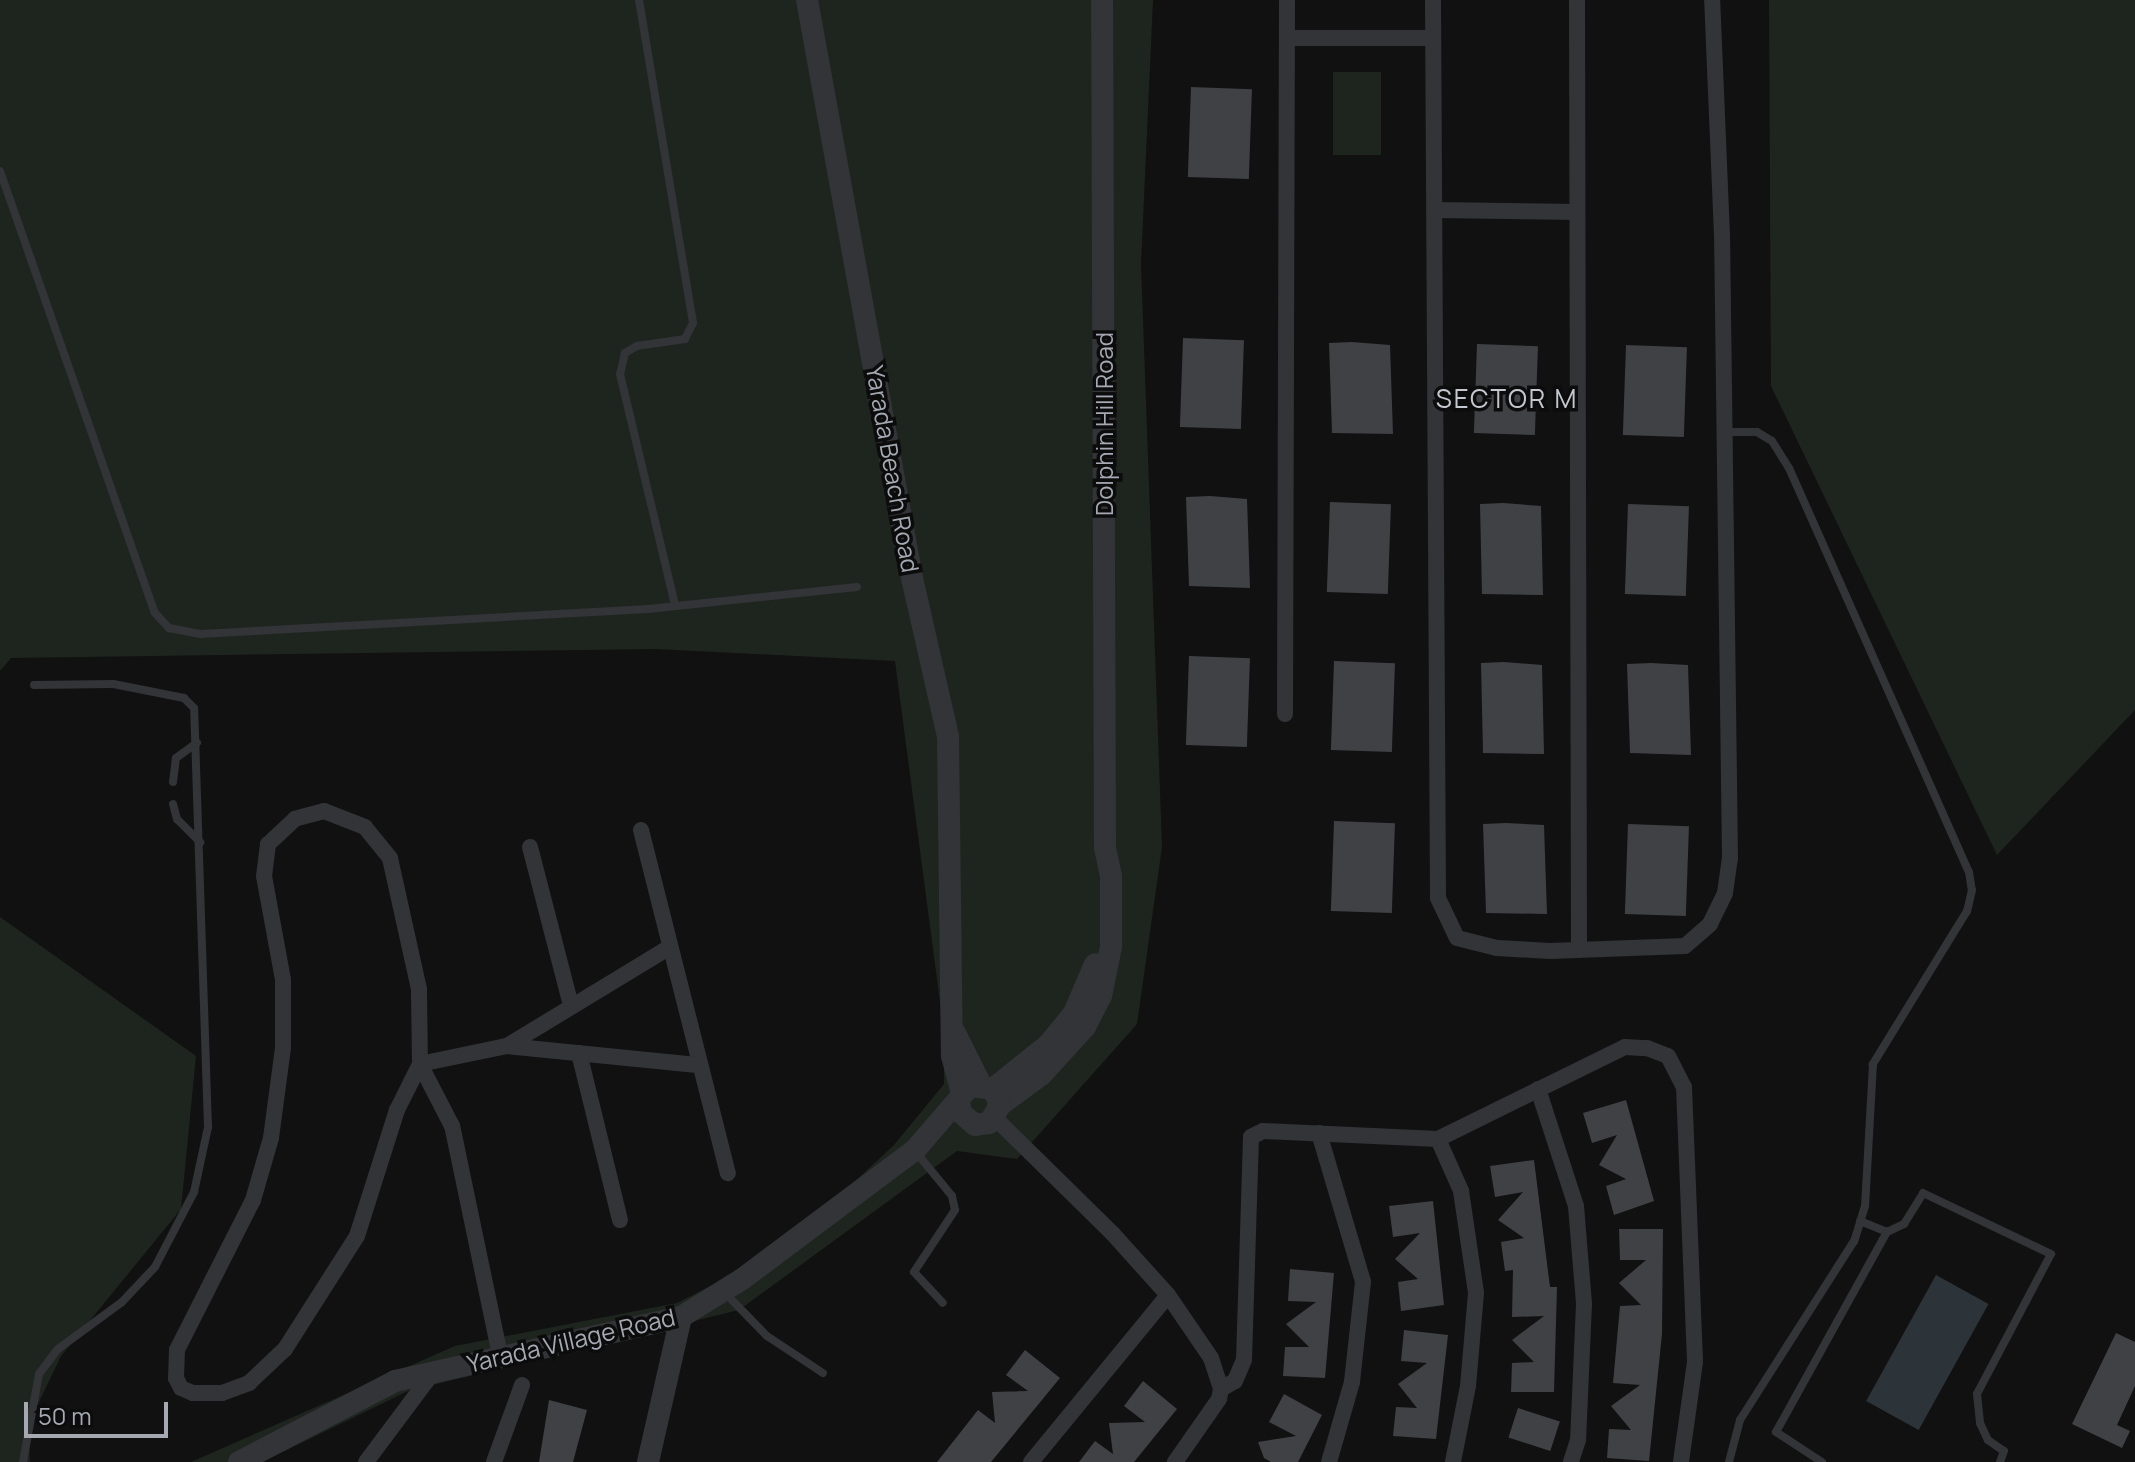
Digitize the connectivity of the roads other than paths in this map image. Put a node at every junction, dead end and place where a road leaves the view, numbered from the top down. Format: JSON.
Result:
{"nodes":[{"id":1,"x":639,"y":0,"type":"edge"},
{"id":2,"x":807,"y":0,"type":"edge"},
{"id":3,"x":1102,"y":0,"type":"edge"},
{"id":4,"x":1287,"y":0,"type":"edge"},
{"id":5,"x":1433,"y":0,"type":"edge"},
{"id":6,"x":1577,"y":0,"type":"edge"},
{"id":7,"x":1712,"y":0,"type":"edge"},
{"id":8,"x":1287,"y":38,"type":"junction"},
{"id":9,"x":1432,"y":38,"type":"junction"},
{"id":10,"x":0,"y":171,"type":"edge"},
{"id":11,"x":1435,"y":210,"type":"junction"},
{"id":12,"x":1577,"y":212,"type":"junction"},
{"id":13,"x":1725,"y":432,"type":"junction"},
{"id":14,"x":857,"y":587,"type":"dead end"},
{"id":15,"x":675,"y":605,"type":"junction"},
{"id":16,"x":34,"y":685,"type":"dead end"},
{"id":17,"x":1285,"y":714,"type":"dead end"},
{"id":18,"x":197,"y":743,"type":"junction"},
{"id":19,"x":173,"y":782,"type":"dead end"},
{"id":20,"x":173,"y":804,"type":"dead end"},
{"id":21,"x":641,"y":830,"type":"dead end"},
{"id":22,"x":201,"y":843,"type":"junction"},
{"id":23,"x":530,"y":847,"type":"dead end"},
{"id":24,"x":668,"y":948,"type":"junction"},
{"id":25,"x":1579,"y":950,"type":"junction"},
{"id":26,"x":571,"y":1006,"type":"junction"},
{"id":27,"x":507,"y":1046,"type":"junction"},
{"id":28,"x":579,"y":1053,"type":"junction"},
{"id":29,"x":420,"y":1064,"type":"junction"},
{"id":30,"x":697,"y":1065,"type":"junction"},
{"id":31,"x":1538,"y":1089,"type":"junction"},
{"id":32,"x":980,"y":1102,"type":"junction"},
{"id":33,"x":1319,"y":1133,"type":"junction"},
{"id":34,"x":1438,"y":1139,"type":"junction"},
{"id":35,"x":917,"y":1149,"type":"junction"},
{"id":36,"x":728,"y":1173,"type":"dead end"},
{"id":37,"x":620,"y":1220,"type":"dead end"},
{"id":38,"x":1860,"y":1221,"type":"junction"},
{"id":39,"x":1887,"y":1232,"type":"junction"},
{"id":40,"x":723,"y":1292,"type":"junction"},
{"id":41,"x":1168,"y":1295,"type":"junction"},
{"id":42,"x":943,"y":1303,"type":"dead end"},
{"id":43,"x":681,"y":1317,"type":"junction"},
{"id":44,"x":500,"y":1355,"type":"junction"},
{"id":45,"x":435,"y":1370,"type":"junction"},
{"id":46,"x":823,"y":1373,"type":"dead end"},
{"id":47,"x":522,"y":1385,"type":"dead end"},
{"id":48,"x":1221,"y":1389,"type":"junction"},
{"id":49,"x":23,"y":1462,"type":"edge"},
{"id":50,"x":239,"y":1462,"type":"edge"},
{"id":51,"x":366,"y":1462,"type":"edge"},
{"id":52,"x":494,"y":1462,"type":"edge"},
{"id":53,"x":648,"y":1462,"type":"edge"},
{"id":54,"x":1031,"y":1462,"type":"edge"},
{"id":55,"x":1175,"y":1462,"type":"edge"},
{"id":56,"x":1329,"y":1462,"type":"edge"},
{"id":57,"x":1453,"y":1462,"type":"edge"},
{"id":58,"x":1571,"y":1462,"type":"edge"},
{"id":59,"x":1681,"y":1462,"type":"edge"},
{"id":60,"x":1729,"y":1462,"type":"edge"},
{"id":61,"x":1822,"y":1462,"type":"edge"},
{"id":62,"x":2000,"y":1462,"type":"edge"}],
"edges":[{"from":1,"to":15,"type":"lane"},
{"from":2,"to":32,"type":"street","name":"Yarada Beach Road"},
{"from":3,"to":32,"type":"street","name":"Dolphin Hill Road"},
{"from":4,"to":8,"type":"street"},
{"from":5,"to":9,"type":"street"},
{"from":6,"to":12,"type":"street"},
{"from":7,"to":13,"type":"street"},
{"from":8,"to":9,"type":"street"},
{"from":8,"to":17,"type":"street"},
{"from":9,"to":11,"type":"street"},
{"from":10,"to":15,"type":"lane"},
{"from":11,"to":12,"type":"street"},
{"from":11,"to":25,"type":"street"},
{"from":12,"to":25,"type":"street"},
{"from":13,"to":25,"type":"street"},
{"from":13,"to":38,"type":"lane"},
{"from":14,"to":15,"type":"lane"},
{"from":16,"to":18,"type":"lane"},
{"from":18,"to":19,"type":"lane"},
{"from":18,"to":22,"type":"lane"},
{"from":20,"to":22,"type":"lane"},
{"from":21,"to":24,"type":"street"},
{"from":22,"to":49,"type":"lane"},
{"from":23,"to":26,"type":"street"},
{"from":24,"to":26,"type":"street"},
{"from":24,"to":30,"type":"street"},
{"from":26,"to":27,"type":"street"},
{"from":27,"to":28,"type":"street"},
{"from":27,"to":29,"type":"street"},
{"from":28,"to":30,"type":"street"},
{"from":28,"to":37,"type":"street"},
{"from":29,"to":29,"type":"street"},
{"from":29,"to":44,"type":"street"},
{"from":30,"to":36,"type":"street"},
{"from":31,"to":34,"type":"street"},
{"from":31,"to":58,"type":"street"},
{"from":31,"to":59,"type":"street"},
{"from":32,"to":35,"type":"street","name":"Yarada Village Road"},
{"from":32,"to":41,"type":"street"},
{"from":33,"to":34,"type":"street"},
{"from":33,"to":48,"type":"street"},
{"from":33,"to":56,"type":"street"},
{"from":34,"to":57,"type":"street"},
{"from":35,"to":40,"type":"street","name":"Yarada Village Road"},
{"from":35,"to":42,"type":"lane"},
{"from":38,"to":39,"type":"lane"},
{"from":38,"to":60,"type":"lane"},
{"from":39,"to":61,"type":"lane"},
{"from":39,"to":62,"type":"lane"},
{"from":40,"to":43,"type":"street","name":"Yarada Village Road"},
{"from":40,"to":46,"type":"lane"},
{"from":41,"to":48,"type":"street"},
{"from":41,"to":54,"type":"street"},
{"from":43,"to":44,"type":"street","name":"Yarada Village Road"},
{"from":43,"to":53,"type":"street"},
{"from":44,"to":45,"type":"street","name":"Yarada Village Road"},
{"from":45,"to":50,"type":"street","name":"Yarada Village Road"},
{"from":45,"to":51,"type":"street"},
{"from":47,"to":52,"type":"street"},
{"from":48,"to":55,"type":"street"}]}
